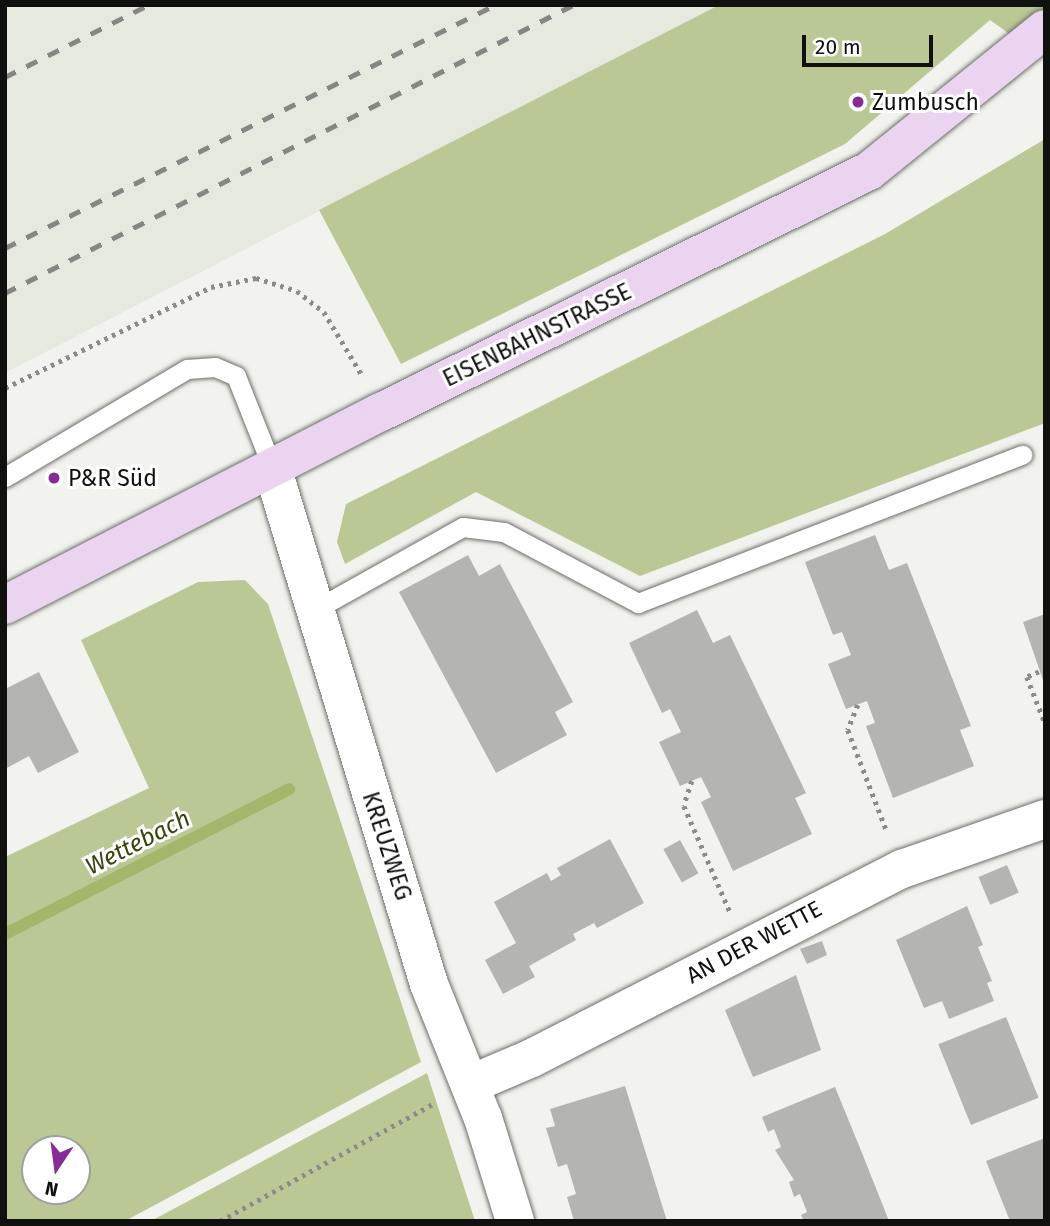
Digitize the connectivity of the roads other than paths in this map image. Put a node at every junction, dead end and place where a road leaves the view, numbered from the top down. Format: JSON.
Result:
{"nodes":[{"id":1,"x":1045,"y":29,"type":"edge"},
{"id":2,"x":1022,"y":454,"type":"dead end"},
{"id":3,"x":272,"y":467,"type":"junction"},
{"id":4,"x":5,"y":477,"type":"edge"},
{"id":5,"x":5,"y":605,"type":"edge"},
{"id":6,"x":316,"y":609,"type":"junction"},
{"id":7,"x":1045,"y":819,"type":"edge"},
{"id":8,"x":471,"y":1084,"type":"junction"},
{"id":9,"x":515,"y":1221,"type":"edge"}],
"edges":[{"from":1,"to":3,"type":"street","name":"EISENBAHNSTRASSE"},
{"from":2,"to":6,"type":"lane"},
{"from":3,"to":4,"type":"lane"},
{"from":3,"to":5,"type":"street","name":"EISENBAHNSTRASSE"},
{"from":3,"to":6,"type":"street","name":"KREUZWEG"},
{"from":6,"to":8,"type":"street","name":"KREUZWEG"},
{"from":7,"to":8,"type":"street","name":"AN DER WETTE"},
{"from":8,"to":9,"type":"street","name":"KREUZWEG"}]}
